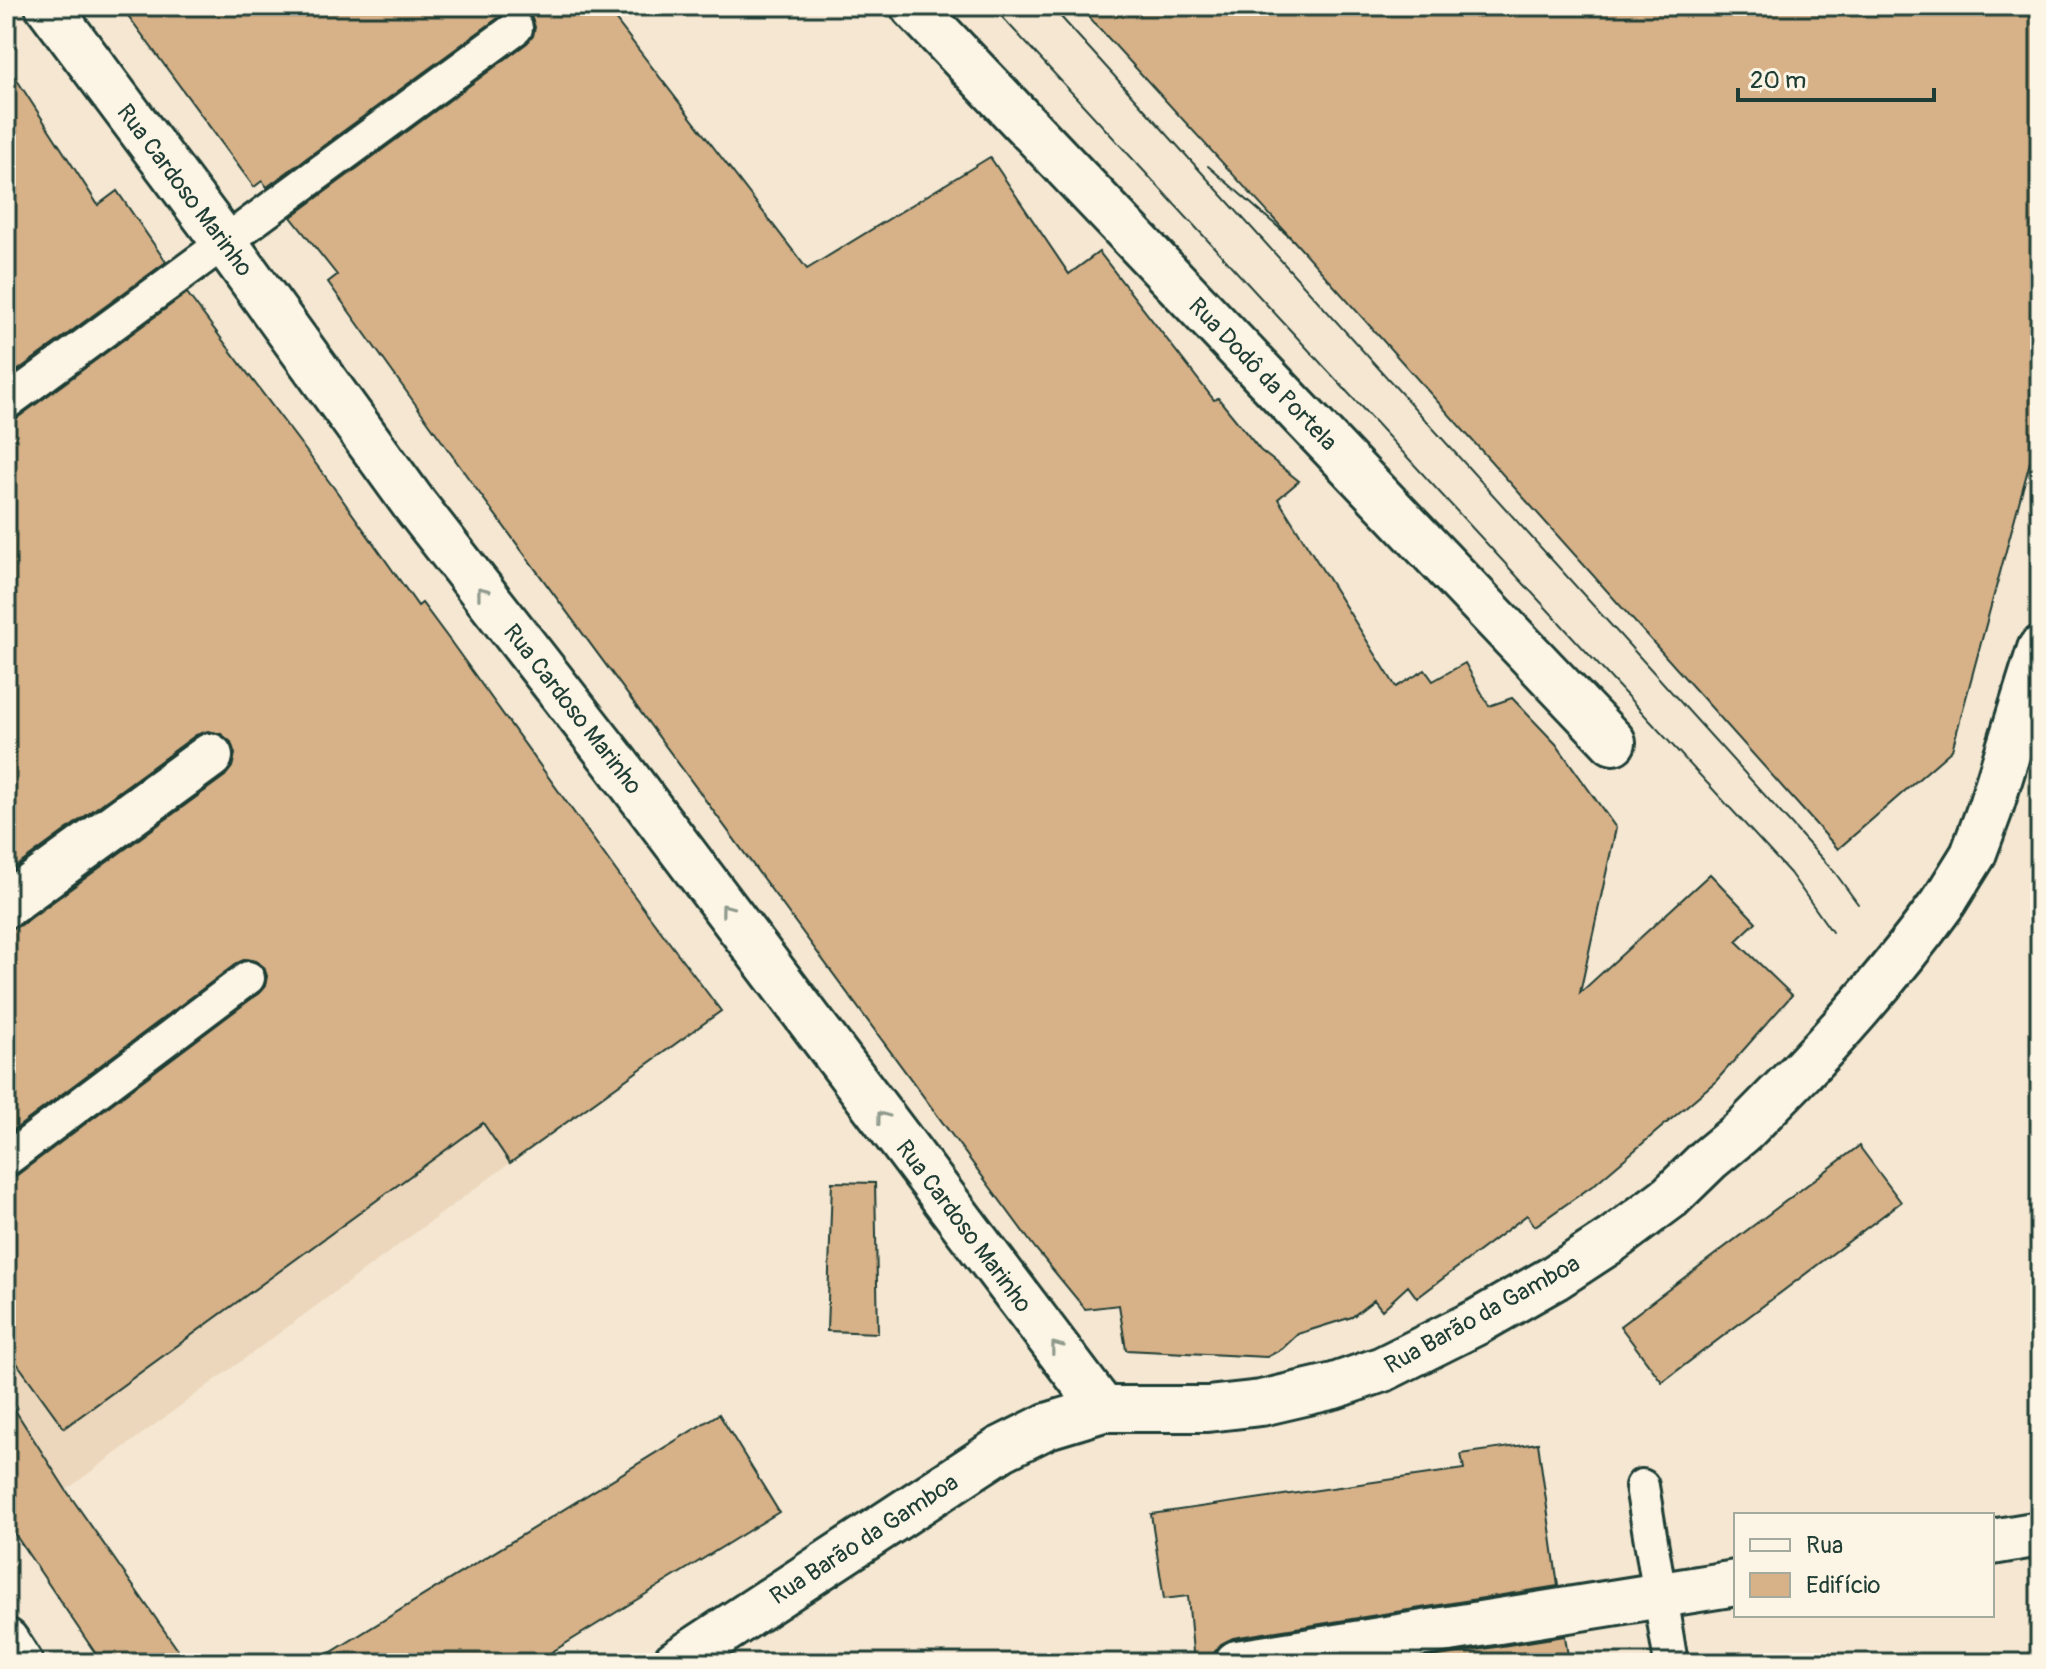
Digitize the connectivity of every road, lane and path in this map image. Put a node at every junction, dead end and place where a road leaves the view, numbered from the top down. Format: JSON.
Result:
{"nodes":[{"id":1,"x":48,"y":6,"type":"edge"},
{"id":2,"x":913,"y":6,"type":"edge"},
{"id":3,"x":516,"y":28,"type":"dead end"},
{"id":4,"x":225,"y":243,"type":"junction"},
{"id":5,"x":6,"y":403,"type":"edge"},
{"id":6,"x":2040,"y":649,"type":"edge"},
{"id":7,"x":1613,"y":742,"type":"dead end"},
{"id":8,"x":210,"y":756,"type":"dead end"},
{"id":9,"x":6,"y":905,"type":"edge"},
{"id":10,"x":248,"y":978,"type":"dead end"},
{"id":11,"x":6,"y":1160,"type":"edge"},
{"id":12,"x":1103,"y":1409,"type":"junction"},
{"id":13,"x":1642,"y":1486,"type":"dead end"},
{"id":14,"x":2040,"y":1534,"type":"edge"},
{"id":15,"x":1994,"y":1542,"type":"edge"},
{"id":16,"x":1734,"y":1583,"type":"edge"},
{"id":17,"x":1661,"y":1595,"type":"junction"},
{"id":18,"x":6,"y":1641,"type":"edge"},
{"id":19,"x":20,"y":1663,"type":"edge"},
{"id":20,"x":675,"y":1663,"type":"edge"},
{"id":21,"x":1237,"y":1663,"type":"edge"},
{"id":22,"x":1671,"y":1663,"type":"edge"}],
"edges":[{"from":1,"to":4,"type":"street","name":"Rua Cardoso Marinho"},
{"from":2,"to":7,"type":"street","name":"Rua Dodô da Portela"},
{"from":3,"to":4,"type":"lane"},
{"from":4,"to":5,"type":"lane"},
{"from":12,"to":4,"type":"street","name":"Rua Cardoso Marinho","one_way":true},
{"from":6,"to":12,"type":"street","name":"Rua Barão da Gamboa","bridge":true},
{"from":8,"to":9,"type":"street"},
{"from":10,"to":11,"type":"lane"},
{"from":12,"to":20,"type":"street","name":"Rua Barão da Gamboa"},
{"from":13,"to":17,"type":"lane"},
{"from":14,"to":15,"type":"street"},
{"from":16,"to":17,"type":"street"},
{"from":17,"to":21,"type":"street"},
{"from":17,"to":22,"type":"lane"},
{"from":18,"to":19,"type":"street"}]}
